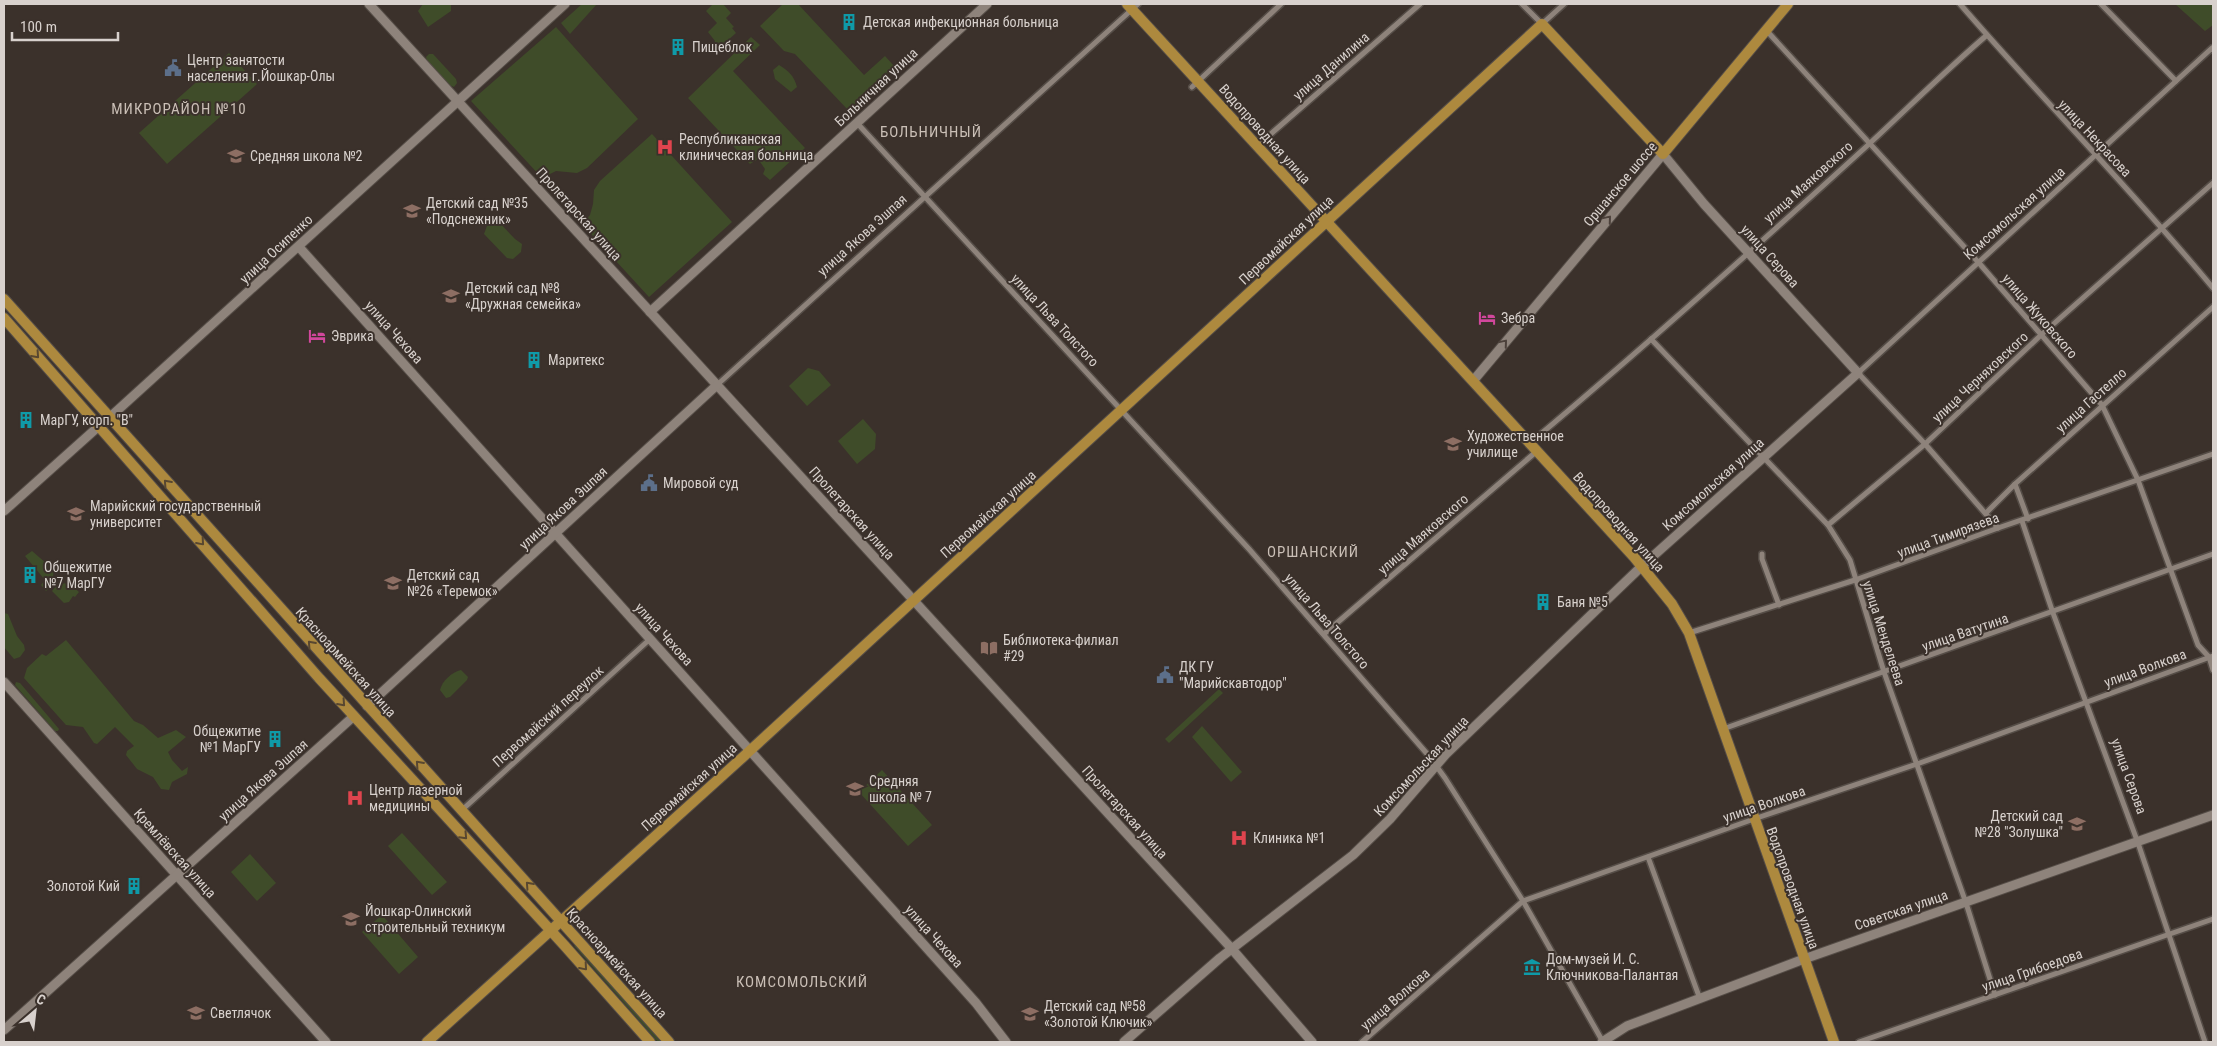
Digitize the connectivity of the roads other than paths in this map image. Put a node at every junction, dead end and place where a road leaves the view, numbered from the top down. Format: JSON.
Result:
{"nodes":[{"id":1,"x":369,"y":4,"type":"edge"},
{"id":2,"x":565,"y":4,"type":"edge"},
{"id":3,"x":987,"y":4,"type":"edge"},
{"id":4,"x":1281,"y":4,"type":"edge"},
{"id":5,"x":1420,"y":4,"type":"edge"},
{"id":6,"x":1522,"y":4,"type":"edge"},
{"id":7,"x":1564,"y":4,"type":"edge"},
{"id":8,"x":1788,"y":4,"type":"edge"},
{"id":9,"x":1960,"y":4,"type":"edge"},
{"id":10,"x":2101,"y":4,"type":"edge"},
{"id":11,"x":1132,"y":6,"type":"edge"},
{"id":12,"x":1542,"y":24,"type":"junction"},
{"id":13,"x":1766,"y":30,"type":"junction"},
{"id":14,"x":1987,"y":34,"type":"junction"},
{"id":15,"x":2212,"y":49,"type":"edge"},
{"id":16,"x":2176,"y":81,"type":"junction"},
{"id":17,"x":1195,"y":84,"type":"junction"},
{"id":18,"x":457,"y":101,"type":"junction"},
{"id":19,"x":857,"y":123,"type":"junction"},
{"id":20,"x":1868,"y":144,"type":"junction"},
{"id":21,"x":1257,"y":146,"type":"junction"},
{"id":22,"x":1662,"y":154,"type":"junction"},
{"id":23,"x":2096,"y":156,"type":"junction"},
{"id":24,"x":2213,"y":183,"type":"edge"},
{"id":25,"x":925,"y":196,"type":"junction"},
{"id":26,"x":1326,"y":222,"type":"junction"},
{"id":27,"x":2163,"y":226,"type":"junction"},
{"id":28,"x":299,"y":247,"type":"junction"},
{"id":29,"x":1748,"y":252,"type":"junction"},
{"id":30,"x":1979,"y":263,"type":"junction"},
{"id":31,"x":2213,"y":288,"type":"edge"},
{"id":32,"x":4,"y":299,"type":"edge"},
{"id":33,"x":2213,"y":307,"type":"edge"},
{"id":34,"x":650,"y":312,"type":"junction"},
{"id":35,"x":4,"y":318,"type":"edge"},
{"id":36,"x":2041,"y":335,"type":"junction"},
{"id":37,"x":1651,"y":339,"type":"junction"},
{"id":38,"x":1858,"y":373,"type":"junction"},
{"id":39,"x":1473,"y":381,"type":"junction"},
{"id":40,"x":716,"y":385,"type":"junction"},
{"id":41,"x":2102,"y":405,"type":"junction"},
{"id":42,"x":1122,"y":409,"type":"junction"},
{"id":43,"x":109,"y":418,"type":"junction"},
{"id":44,"x":99,"y":426,"type":"junction"},
{"id":45,"x":1925,"y":444,"type":"junction"},
{"id":46,"x":1533,"y":447,"type":"junction"},
{"id":47,"x":2213,"y":454,"type":"edge"},
{"id":48,"x":1763,"y":459,"type":"junction"},
{"id":49,"x":2138,"y":480,"type":"junction"},
{"id":50,"x":2015,"y":484,"type":"junction"},
{"id":51,"x":4,"y":511,"type":"edge"},
{"id":52,"x":1986,"y":513,"type":"junction"},
{"id":53,"x":2025,"y":520,"type":"junction"},
{"id":54,"x":1828,"y":525,"type":"junction"},
{"id":55,"x":1998,"y":528,"type":"junction"},
{"id":56,"x":555,"y":533,"type":"junction"},
{"id":57,"x":1762,"y":554,"type":"dead end"},
{"id":58,"x":2213,"y":554,"type":"edge"},
{"id":59,"x":1642,"y":566,"type":"junction"},
{"id":60,"x":2172,"y":569,"type":"junction"},
{"id":61,"x":1855,"y":580,"type":"junction"},
{"id":62,"x":913,"y":601,"type":"junction"},
{"id":63,"x":1779,"y":605,"type":"junction"},
{"id":64,"x":2053,"y":612,"type":"junction"},
{"id":65,"x":1689,"y":633,"type":"junction"},
{"id":66,"x":1324,"y":634,"type":"junction"},
{"id":67,"x":650,"y":639,"type":"junction"},
{"id":68,"x":2211,"y":656,"type":"edge"},
{"id":69,"x":2213,"y":670,"type":"edge"},
{"id":70,"x":1884,"y":672,"type":"junction"},
{"id":71,"x":4,"y":682,"type":"edge"},
{"id":72,"x":2087,"y":701,"type":"junction"},
{"id":73,"x":367,"y":706,"type":"junction"},
{"id":74,"x":354,"y":716,"type":"junction"},
{"id":75,"x":1723,"y":729,"type":"junction"},
{"id":76,"x":750,"y":750,"type":"junction"},
{"id":77,"x":1917,"y":764,"type":"junction"},
{"id":78,"x":1436,"y":766,"type":"junction"},
{"id":79,"x":461,"y":811,"type":"junction"},
{"id":80,"x":2213,"y":815,"type":"edge"},
{"id":81,"x":1754,"y":819,"type":"junction"},
{"id":82,"x":2138,"y":843,"type":"junction"},
{"id":83,"x":1648,"y":856,"type":"junction"},
{"id":84,"x":176,"y":875,"type":"junction"},
{"id":85,"x":1523,"y":901,"type":"junction"},
{"id":86,"x":1966,"y":903,"type":"junction"},
{"id":87,"x":2213,"y":919,"type":"edge"},
{"id":88,"x":562,"y":921,"type":"junction"},
{"id":89,"x":551,"y":930,"type":"junction"},
{"id":90,"x":2169,"y":935,"type":"junction"},
{"id":91,"x":1232,"y":949,"type":"junction"},
{"id":92,"x":1804,"y":959,"type":"junction"},
{"id":93,"x":1995,"y":995,"type":"junction"},
{"id":94,"x":1700,"y":999,"type":"junction"},
{"id":95,"x":4,"y":1030,"type":"edge"},
{"id":96,"x":326,"y":1042,"type":"edge"},
{"id":97,"x":427,"y":1042,"type":"edge"},
{"id":98,"x":650,"y":1042,"type":"edge"},
{"id":99,"x":670,"y":1042,"type":"edge"},
{"id":100,"x":1006,"y":1042,"type":"edge"},
{"id":101,"x":1124,"y":1042,"type":"edge"},
{"id":102,"x":1312,"y":1042,"type":"edge"},
{"id":103,"x":1362,"y":1042,"type":"edge"},
{"id":104,"x":1603,"y":1042,"type":"edge"},
{"id":105,"x":1834,"y":1042,"type":"edge"},
{"id":106,"x":1859,"y":1042,"type":"edge"},
{"id":107,"x":2204,"y":1042,"type":"edge"}],
"edges":[{"from":1,"to":18,"type":"street","name":"Пролетарская улица"},
{"from":2,"to":18,"type":"street","name":"улица Осипенко"},
{"from":3,"to":19,"type":"street","name":"Больничная улица"},
{"from":4,"to":17,"type":"street"},
{"from":5,"to":21,"type":"street","name":"улица Данилина"},
{"from":6,"to":12,"type":"street","name":"улица Серова"},
{"from":7,"to":12,"type":"street","name":"Первомайская улица"},
{"from":8,"to":13,"type":"main road","name":"Оршанское шоссе"},
{"from":9,"to":14,"type":"street","name":"улица Некрасова"},
{"from":10,"to":16,"type":"street"},
{"from":11,"to":17,"type":"main road","name":"Водопроводная улица"},
{"from":11,"to":25,"type":"street","name":"улица Якова Эшпая"},
{"from":12,"to":22,"type":"main road","name":"улица Серова"},
{"from":12,"to":26,"type":"main road","name":"Первомайская улица"},
{"from":13,"to":20,"type":"street","name":"улица Жуковского"},
{"from":13,"to":22,"type":"main road","name":"Оршанское шоссе"},
{"from":14,"to":20,"type":"street","name":"улица Маяковского"},
{"from":14,"to":23,"type":"street","name":"улица Некрасова"},
{"from":15,"to":16,"type":"street","name":"Комсомольская улица"},
{"from":16,"to":23,"type":"street","name":"Комсомольская улица"},
{"from":17,"to":21,"type":"main road","name":"Водопроводная улица"},
{"from":18,"to":28,"type":"street","name":"улица Осипенко"},
{"from":18,"to":34,"type":"street","name":"Пролетарская улица"},
{"from":19,"to":25,"type":"street","name":"улица Льва Толстого"},
{"from":19,"to":34,"type":"street","name":"Больничная улица"},
{"from":20,"to":29,"type":"street","name":"улица Маяковского"},
{"from":20,"to":30,"type":"street","name":"улица Жуковского"},
{"from":21,"to":26,"type":"main road","name":"Водопроводная улица"},
{"from":22,"to":29,"type":"street","name":"улица Серова"},
{"from":39,"to":22,"type":"street","name":"Оршанское шоссе","one_way":true},
{"from":23,"to":27,"type":"street","name":"улица Некрасова"},
{"from":23,"to":30,"type":"street","name":"Комсомольская улица"},
{"from":24,"to":27,"type":"street","name":"улица Черняховского"},
{"from":25,"to":40,"type":"street","name":"улица Якова Эшпая"},
{"from":25,"to":42,"type":"street","name":"улица Льва Толстого"},
{"from":26,"to":39,"type":"main road","name":"Водопроводная улица"},
{"from":26,"to":42,"type":"main road","name":"Первомайская улица"},
{"from":27,"to":31,"type":"street","name":"улица Некрасова"},
{"from":27,"to":36,"type":"street","name":"улица Черняховского"},
{"from":28,"to":43,"type":"street","name":"улица Осипенко"},
{"from":28,"to":56,"type":"street","name":"улица Чехова"},
{"from":29,"to":37,"type":"street","name":"улица Маяковского"},
{"from":29,"to":38,"type":"street","name":"улица Серова"},
{"from":30,"to":36,"type":"street","name":"улица Жуковского"},
{"from":30,"to":38,"type":"street","name":"Комсомольская улица"},
{"from":32,"to":43,"type":"main road","name":"Красноармейская улица"},
{"from":33,"to":41,"type":"street","name":"улица Гастелло"},
{"from":34,"to":40,"type":"street","name":"Пролетарская улица"},
{"from":35,"to":44,"type":"main road","name":"Красноармейская улица","one_way":true},
{"from":36,"to":41,"type":"street","name":"улица Жуковского"},
{"from":36,"to":45,"type":"street","name":"улица Черняховского"},
{"from":37,"to":46,"type":"street","name":"улица Маяковского"},
{"from":37,"to":48,"type":"street","name":"улица Менделеева"},
{"from":38,"to":45,"type":"street","name":"улица Серова"},
{"from":38,"to":48,"type":"street","name":"Комсомольская улица"},
{"from":39,"to":46,"type":"main road","name":"Водопроводная улица"},
{"from":40,"to":56,"type":"street","name":"улица Якова Эшпая"},
{"from":40,"to":62,"type":"street","name":"Пролетарская улица"},
{"from":41,"to":49,"type":"street","name":"улица Жуковского"},
{"from":41,"to":50,"type":"street","name":"улица Гастелло"},
{"from":42,"to":62,"type":"main road","name":"Первомайская улица"},
{"from":42,"to":66,"type":"street","name":"улица Льва Толстого"},
{"from":43,"to":44,"type":"main road","name":"улица Осипенко"},
{"from":73,"to":43,"type":"main road","name":"Красноармейская улица","one_way":true},
{"from":44,"to":51,"type":"street","name":"улица Осипенко"},
{"from":44,"to":74,"type":"main road","name":"Красноармейская улица","one_way":true},
{"from":45,"to":52,"type":"street","name":"улица Серова"},
{"from":45,"to":54,"type":"street","name":"улица Черняховского"},
{"from":46,"to":59,"type":"main road","name":"Водопроводная улица"},
{"from":46,"to":66,"type":"street","name":"улица Маяковского"},
{"from":47,"to":49,"type":"street","name":"улица Тимирязева"},
{"from":48,"to":54,"type":"street","name":"улица Менделеева"},
{"from":48,"to":59,"type":"street","name":"Комсомольская улица"},
{"from":49,"to":53,"type":"street","name":"улица Тимирязева"},
{"from":49,"to":60,"type":"street","name":"улица Жуковского"},
{"from":50,"to":52,"type":"street","name":"улица Гастелло"},
{"from":50,"to":53,"type":"street","name":"улица Серова"},
{"from":52,"to":55,"type":"street","name":"улица Серова"},
{"from":53,"to":55,"type":"street","name":"улица Тимирязева"},
{"from":53,"to":64,"type":"street","name":"улица Серова"},
{"from":54,"to":61,"type":"street","name":"улица Менделеева"},
{"from":55,"to":61,"type":"street","name":"улица Тимирязева"},
{"from":56,"to":67,"type":"street","name":"улица Чехова"},
{"from":56,"to":73,"type":"street","name":"улица Якова Эшпая"},
{"from":57,"to":63,"type":"street"},
{"from":58,"to":60,"type":"street","name":"улица Ватутина"},
{"from":59,"to":65,"type":"main road","name":"Водопроводная улица"},
{"from":59,"to":78,"type":"street","name":"Комсомольская улица"},
{"from":60,"to":64,"type":"street","name":"улица Ватутина"},
{"from":60,"to":68,"type":"street","name":"улица Жуковского"},
{"from":61,"to":63,"type":"street","name":"улица Тимирязева"},
{"from":61,"to":70,"type":"street","name":"улица Менделеева"},
{"from":62,"to":76,"type":"main road","name":"Первомайская улица"},
{"from":62,"to":91,"type":"street","name":"Пролетарская улица"},
{"from":63,"to":65,"type":"street","name":"улица Тимирязева"},
{"from":64,"to":70,"type":"street","name":"улица Ватутина"},
{"from":64,"to":72,"type":"street","name":"улица Серова"},
{"from":65,"to":75,"type":"main road","name":"Водопроводная улица"},
{"from":66,"to":78,"type":"street","name":"улица Льва Толстого"},
{"from":67,"to":76,"type":"street","name":"улица Чехова"},
{"from":67,"to":79,"type":"street","name":"Первомайский переулок"},
{"from":68,"to":69,"type":"street","name":"улица Жуковского"},
{"from":68,"to":72,"type":"street","name":"улица Волкова"},
{"from":70,"to":75,"type":"street","name":"улица Ватутина"},
{"from":70,"to":77,"type":"street","name":"улица Менделеева"},
{"from":71,"to":84,"type":"street","name":"Кремлёвская улица"},
{"from":72,"to":77,"type":"street","name":"улица Волкова"},
{"from":72,"to":82,"type":"street","name":"улица Серова"},
{"from":73,"to":74,"type":"main road","name":"улица Якова Эшпая"},
{"from":79,"to":73,"type":"main road","name":"Красноармейская улица","one_way":true},
{"from":74,"to":84,"type":"street","name":"улица Якова Эшпая"},
{"from":74,"to":89,"type":"main road","name":"Красноармейская улица","one_way":true},
{"from":75,"to":81,"type":"main road","name":"Водопроводная улица"},
{"from":76,"to":88,"type":"main road","name":"Первомайская улица"},
{"from":76,"to":100,"type":"street","name":"улица Чехова"},
{"from":77,"to":81,"type":"street","name":"улица Волкова"},
{"from":77,"to":86,"type":"street","name":"улица Менделеева"},
{"from":78,"to":85,"type":"street","name":"улица Льва Толстого"},
{"from":78,"to":91,"type":"street","name":"Комсомольская улица"},
{"from":88,"to":79,"type":"main road","name":"Красноармейская улица","one_way":true},
{"from":80,"to":82,"type":"street","name":"Советская улица"},
{"from":81,"to":83,"type":"street","name":"улица Волкова"},
{"from":81,"to":92,"type":"main road","name":"Водопроводная улица"},
{"from":82,"to":86,"type":"street","name":"Советская улица"},
{"from":82,"to":90,"type":"street","name":"улица Серова"},
{"from":83,"to":85,"type":"street","name":"улица Волкова"},
{"from":83,"to":94,"type":"street"},
{"from":84,"to":95,"type":"street","name":"улица Якова Эшпая"},
{"from":84,"to":96,"type":"street","name":"Кремлёвская улица"},
{"from":85,"to":103,"type":"street","name":"улица Волкова"},
{"from":85,"to":104,"type":"street","name":"улица Льва Толстого"},
{"from":86,"to":92,"type":"street","name":"Советская улица"},
{"from":86,"to":93,"type":"street","name":"улица Менделеева"},
{"from":87,"to":90,"type":"street","name":"улица Грибоедова"},
{"from":88,"to":89,"type":"main road","name":"Первомайская улица"},
{"from":88,"to":99,"type":"main road","name":"Красноармейская улица"},
{"from":89,"to":97,"type":"main road","name":"Первомайская улица"},
{"from":89,"to":98,"type":"main road","name":"Красноармейская улица","one_way":true},
{"from":90,"to":93,"type":"street","name":"улица Грибоедова"},
{"from":90,"to":107,"type":"street","name":"улица Серова"},
{"from":91,"to":101,"type":"street","name":"Комсомольская улица"},
{"from":91,"to":102,"type":"street","name":"Пролетарская улица"},
{"from":92,"to":94,"type":"street","name":"Советская улица"},
{"from":92,"to":105,"type":"main road","name":"Водопроводная улица"},
{"from":93,"to":106,"type":"street","name":"улица Грибоедова"},
{"from":94,"to":104,"type":"street","name":"Советская улица"}]}
